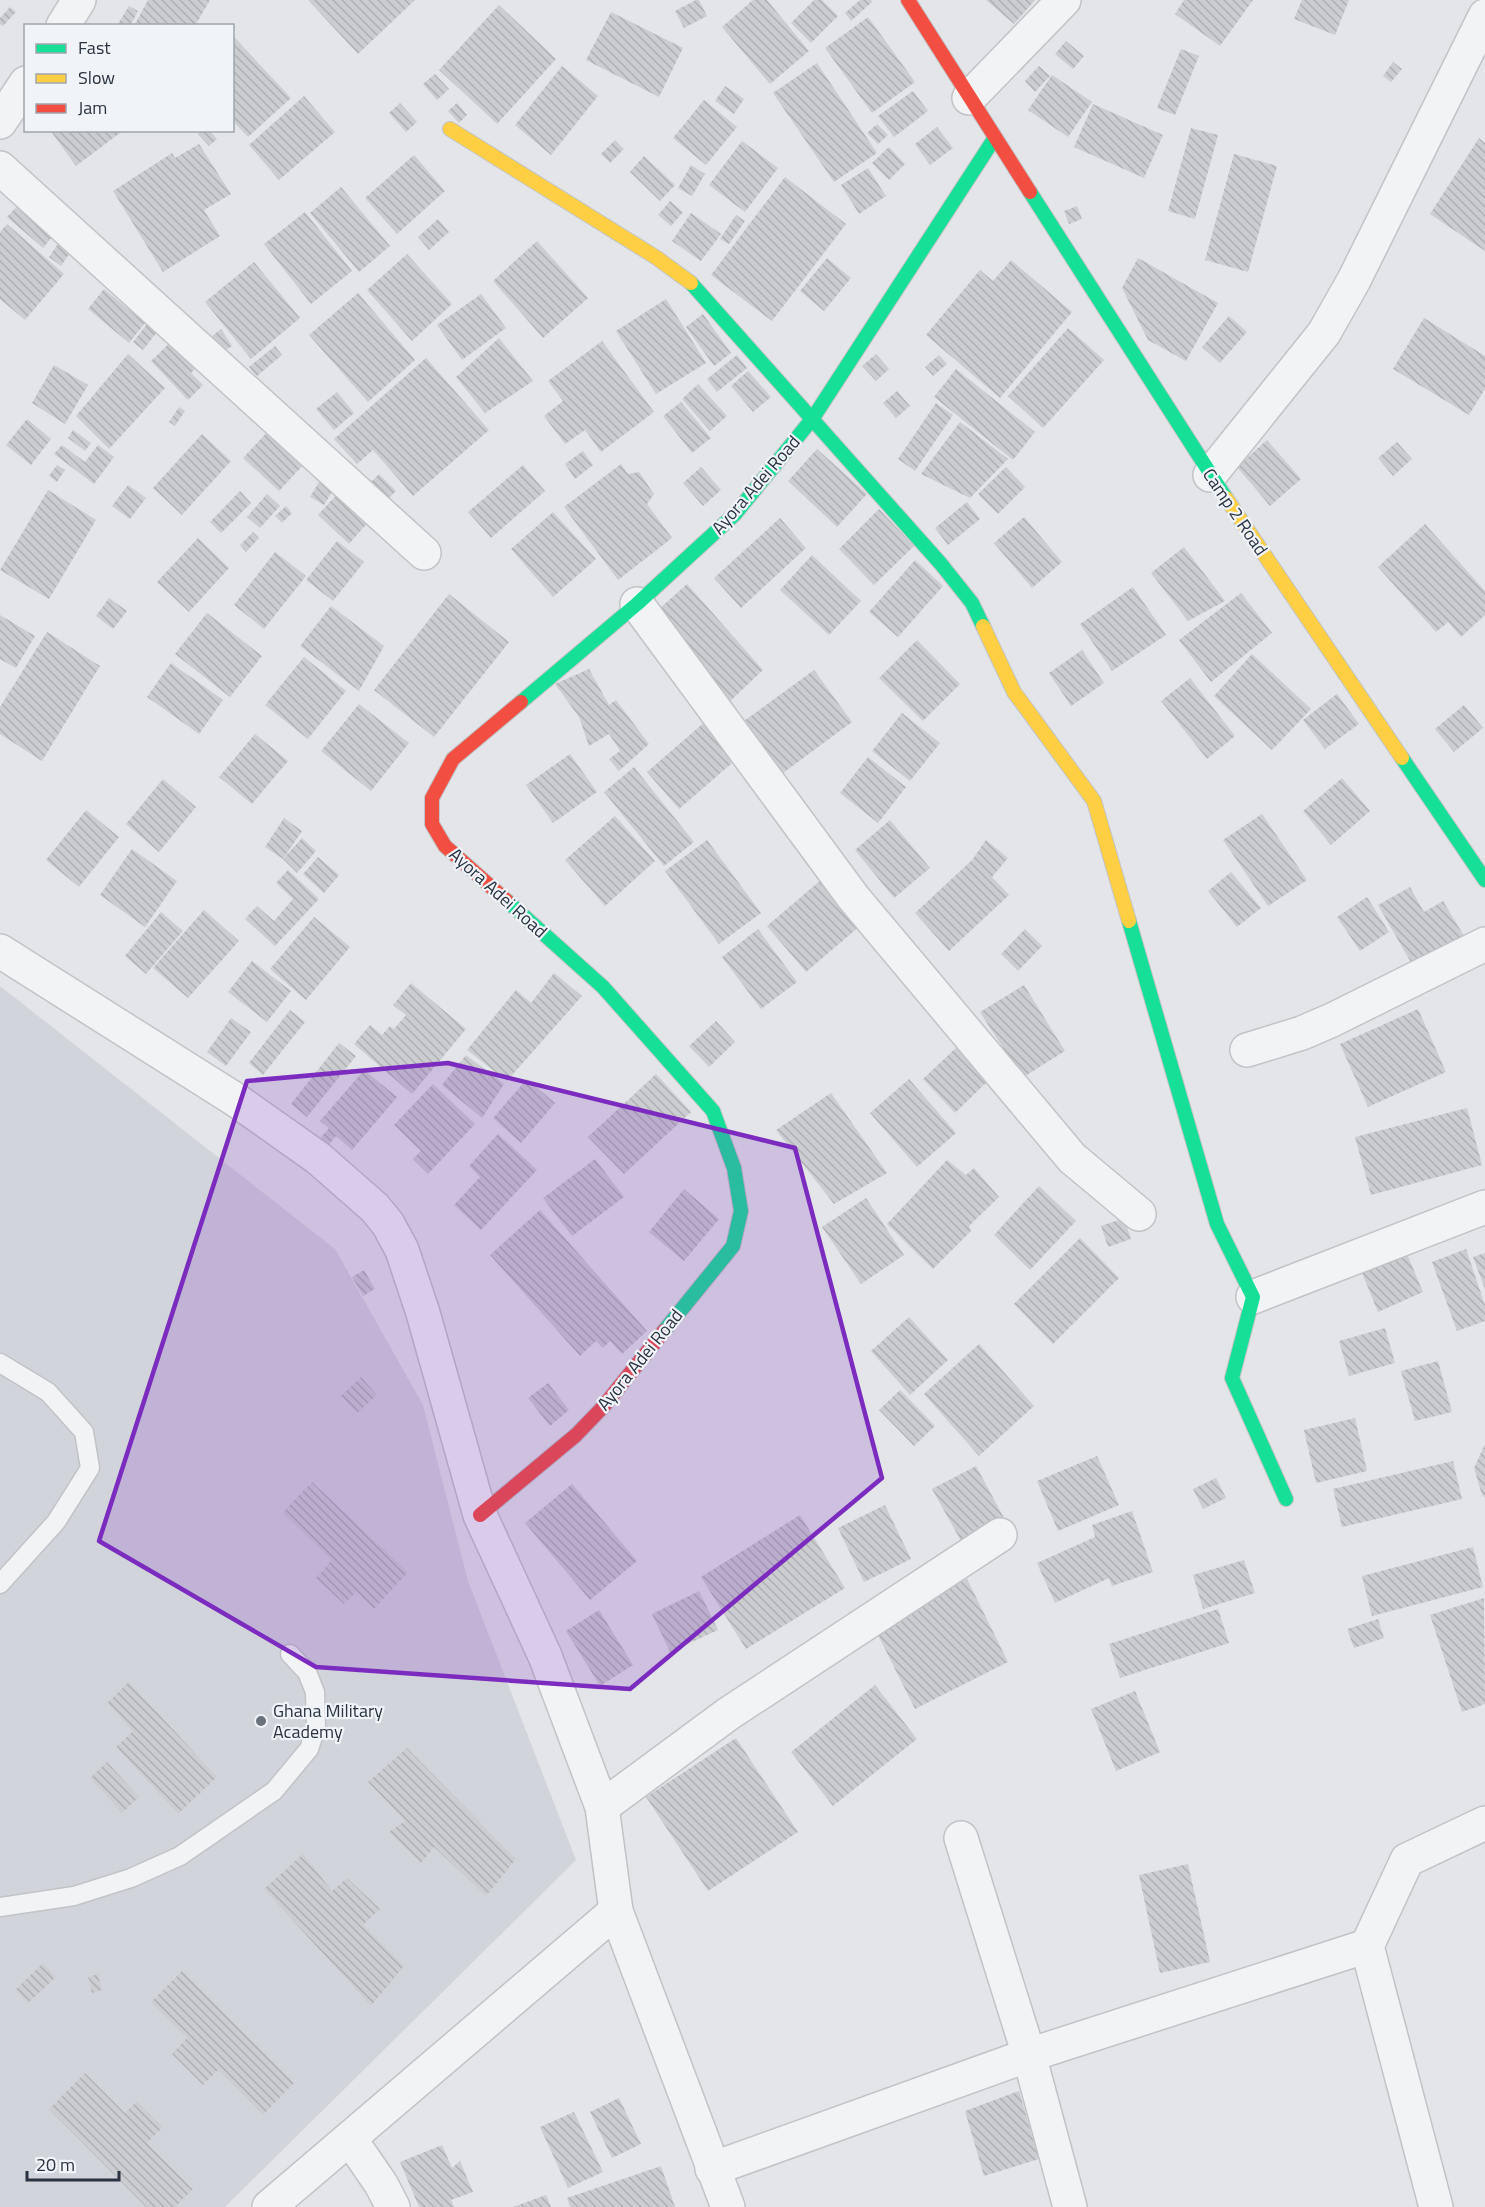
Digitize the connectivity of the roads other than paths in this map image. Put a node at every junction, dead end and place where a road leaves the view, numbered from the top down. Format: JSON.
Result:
{"nodes":[{"id":1,"x":79,"y":0,"type":"edge"},
{"id":2,"x":908,"y":0,"type":"edge"},
{"id":3,"x":1064,"y":0,"type":"edge"},
{"id":4,"x":1485,"y":16,"type":"edge"},
{"id":5,"x":64,"y":24,"type":"edge"},
{"id":6,"x":24,"y":86,"type":"edge"},
{"id":7,"x":969,"y":98,"type":"junction"},
{"id":8,"x":0,"y":122,"type":"edge"},
{"id":9,"x":450,"y":129,"type":"dead end"},
{"id":10,"x":994,"y":139,"type":"junction"},
{"id":11,"x":0,"y":168,"type":"edge"},
{"id":12,"x":813,"y":418,"type":"junction"},
{"id":13,"x":1210,"y":475,"type":"junction"},
{"id":14,"x":424,"y":554,"type":"dead end"},
{"id":15,"x":637,"y":604,"type":"junction"},
{"id":16,"x":1485,"y":880,"type":"edge"},
{"id":17,"x":1485,"y":944,"type":"edge"},
{"id":18,"x":0,"y":951,"type":"edge"},
{"id":19,"x":1247,"y":1050,"type":"dead end"},
{"id":20,"x":1485,"y":1207,"type":"edge"},
{"id":21,"x":1139,"y":1214,"type":"dead end"},
{"id":22,"x":1253,"y":1297,"type":"junction"},
{"id":23,"x":0,"y":1363,"type":"edge"},
{"id":24,"x":1286,"y":1499,"type":"dead end"},
{"id":25,"x":480,"y":1515,"type":"junction"},
{"id":26,"x":999,"y":1535,"type":"dead end"},
{"id":27,"x":0,"y":1584,"type":"edge"},
{"id":28,"x":290,"y":1654,"type":"dead end"},
{"id":29,"x":602,"y":1807,"type":"junction"},
{"id":30,"x":1485,"y":1823,"type":"edge"},
{"id":31,"x":961,"y":1838,"type":"dead end"},
{"id":32,"x":0,"y":1907,"type":"edge"},
{"id":33,"x":616,"y":1911,"type":"junction"},
{"id":34,"x":1367,"y":1946,"type":"junction"},
{"id":35,"x":1029,"y":2055,"type":"junction"},
{"id":36,"x":350,"y":2139,"type":"junction"},
{"id":37,"x":712,"y":2169,"type":"junction"},
{"id":38,"x":269,"y":2207,"type":"edge"},
{"id":39,"x":393,"y":2207,"type":"edge"},
{"id":40,"x":728,"y":2207,"type":"edge"},
{"id":41,"x":1071,"y":2207,"type":"edge"},
{"id":42,"x":1436,"y":2207,"type":"edge"}],
"edges":[{"from":1,"to":5,"type":"street"},
{"from":2,"to":7,"type":"street","name":"Camp 2 Road"},
{"from":3,"to":7,"type":"street"},
{"from":4,"to":13,"type":"street"},
{"from":6,"to":8,"type":"street"},
{"from":7,"to":10,"type":"street","name":"Camp 2 Road"},
{"from":9,"to":12,"type":"street"},
{"from":10,"to":12,"type":"street","name":"Ayora Adei Road"},
{"from":10,"to":13,"type":"street","name":"Camp 2 Road"},
{"from":11,"to":14,"type":"street"},
{"from":12,"to":15,"type":"street","name":"Ayora Adei Road"},
{"from":12,"to":22,"type":"street"},
{"from":13,"to":16,"type":"street","name":"Camp 2 Road"},
{"from":15,"to":21,"type":"street"},
{"from":15,"to":25,"type":"street","name":"Ayora Adei Road"},
{"from":17,"to":19,"type":"street"},
{"from":18,"to":25,"type":"street"},
{"from":20,"to":22,"type":"street"},
{"from":22,"to":24,"type":"street"},
{"from":23,"to":27,"type":"lane"},
{"from":25,"to":29,"type":"street"},
{"from":26,"to":29,"type":"street"},
{"from":28,"to":32,"type":"lane"},
{"from":29,"to":33,"type":"street"},
{"from":30,"to":34,"type":"street"},
{"from":31,"to":35,"type":"street"},
{"from":33,"to":36,"type":"street"},
{"from":33,"to":37,"type":"street"},
{"from":34,"to":35,"type":"street"},
{"from":34,"to":42,"type":"street"},
{"from":35,"to":37,"type":"street"},
{"from":35,"to":41,"type":"street"},
{"from":36,"to":38,"type":"street"},
{"from":36,"to":39,"type":"street"},
{"from":37,"to":40,"type":"street"}]}
